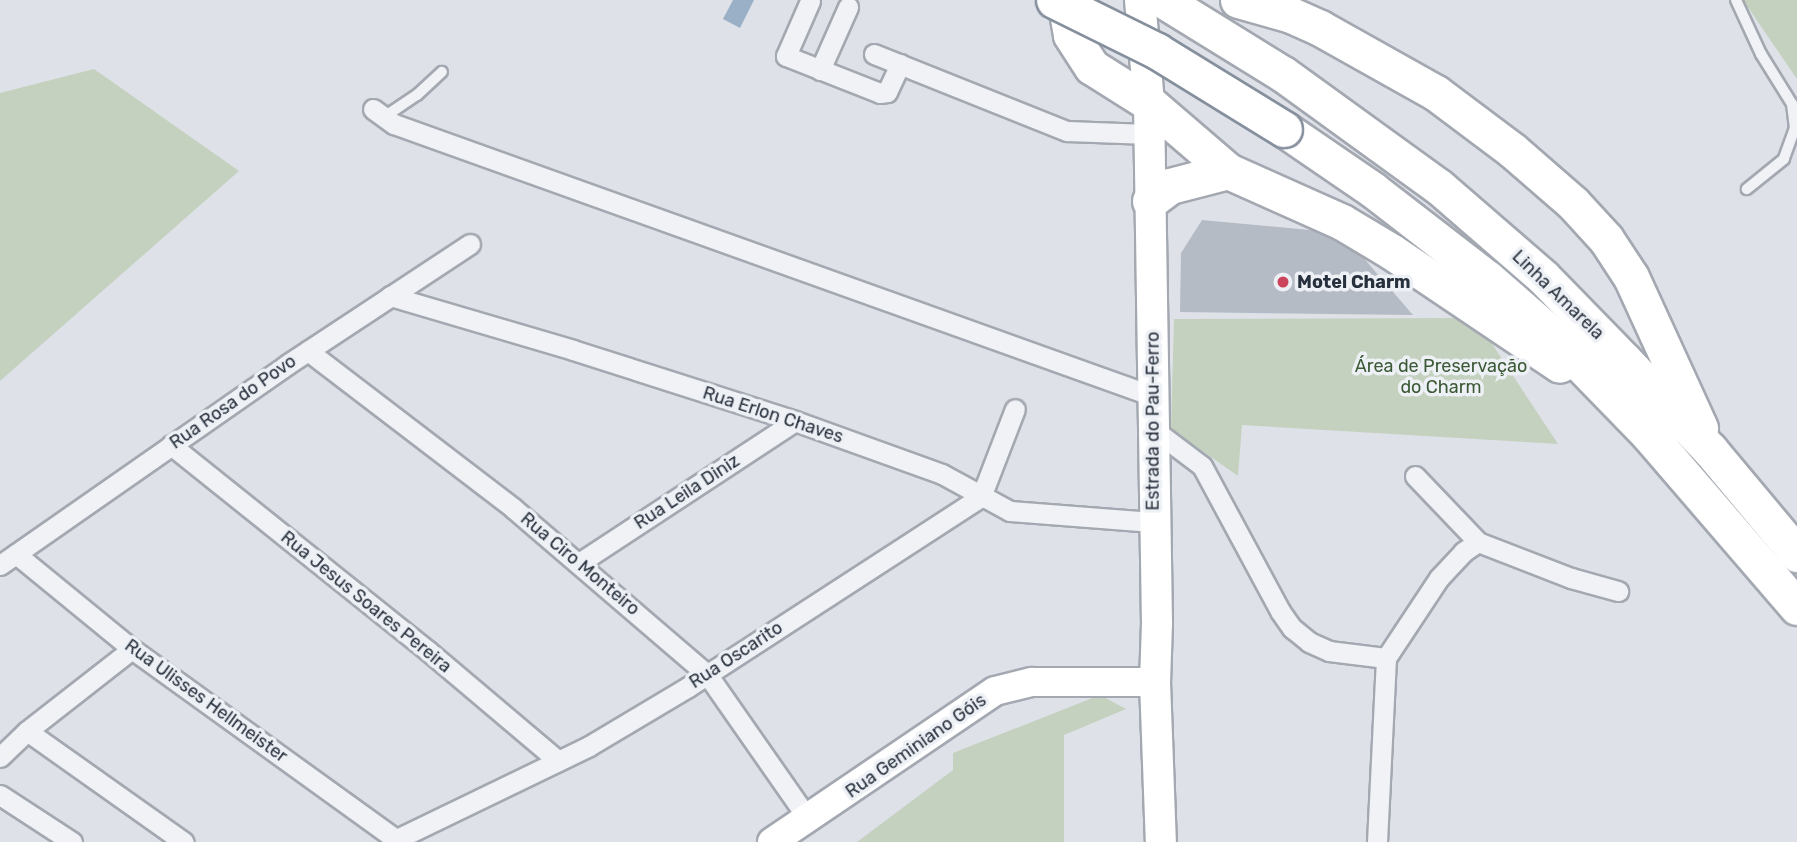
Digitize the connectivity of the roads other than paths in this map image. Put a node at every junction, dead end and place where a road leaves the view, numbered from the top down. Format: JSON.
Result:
{"nodes":[{"id":1,"x":1054,"y":0,"type":"edge"},
{"id":2,"x":1068,"y":0,"type":"edge"},
{"id":3,"x":1140,"y":0,"type":"edge"},
{"id":4,"x":1163,"y":0,"type":"edge"},
{"id":5,"x":1238,"y":0,"type":"edge"},
{"id":6,"x":1736,"y":0,"type":"edge"},
{"id":7,"x":810,"y":1,"type":"edge"},
{"id":8,"x":848,"y":7,"type":"dead end"},
{"id":9,"x":874,"y":54,"type":"dead end"},
{"id":10,"x":900,"y":64,"type":"junction"},
{"id":11,"x":820,"y":70,"type":"junction"},
{"id":12,"x":442,"y":72,"type":"dead end"},
{"id":13,"x":379,"y":113,"type":"joint"},
{"id":14,"x":1149,"y":119,"type":"junction"},
{"id":15,"x":1228,"y":171,"type":"junction"},
{"id":16,"x":1748,"y":189,"type":"dead end"},
{"id":17,"x":1150,"y":201,"type":"junction"},
{"id":18,"x":470,"y":244,"type":"dead end"},
{"id":19,"x":390,"y":296,"type":"junction"},
{"id":20,"x":308,"y":351,"type":"junction"},
{"id":21,"x":1612,"y":394,"type":"junction"},
{"id":22,"x":1153,"y":396,"type":"junction"},
{"id":23,"x":1014,"y":409,"type":"dead end"},
{"id":24,"x":795,"y":421,"type":"junction"},
{"id":25,"x":1153,"y":429,"type":"junction"},
{"id":26,"x":171,"y":445,"type":"junction"},
{"id":27,"x":1710,"y":450,"type":"junction"},
{"id":28,"x":1415,"y":476,"type":"dead end"},
{"id":29,"x":981,"y":497,"type":"junction"},
{"id":30,"x":1153,"y":522,"type":"junction"},
{"id":31,"x":1478,"y":542,"type":"junction"},
{"id":32,"x":1797,"y":554,"type":"edge"},
{"id":33,"x":8,"y":559,"type":"edge"},
{"id":34,"x":579,"y":563,"type":"junction"},
{"id":35,"x":1618,"y":591,"type":"dead end"},
{"id":36,"x":1797,"y":607,"type":"edge"},
{"id":37,"x":132,"y":649,"type":"junction"},
{"id":38,"x":1386,"y":658,"type":"junction"},
{"id":39,"x":707,"y":674,"type":"junction"},
{"id":40,"x":1155,"y":682,"type":"junction"},
{"id":41,"x":27,"y":731,"type":"junction"},
{"id":42,"x":0,"y":757,"type":"edge"},
{"id":43,"x":558,"y":761,"type":"junction"},
{"id":44,"x":0,"y":795,"type":"edge"},
{"id":45,"x":808,"y":820,"type":"junction"},
{"id":46,"x":399,"y":841,"type":"edge"},
{"id":47,"x":72,"y":842,"type":"edge"},
{"id":48,"x":184,"y":842,"type":"edge"},
{"id":49,"x":772,"y":842,"type":"edge"},
{"id":50,"x":1161,"y":842,"type":"edge"},
{"id":51,"x":1377,"y":842,"type":"edge"}],
"edges":[{"from":1,"to":21,"type":"highway","name":"Linha Amarela","bridge":true},
{"from":2,"to":14,"type":"highway"},
{"from":3,"to":14,"type":"main road","name":"Estrada do Pau-Ferro"},
{"from":4,"to":27,"type":"highway","name":"Linha Amarela"},
{"from":5,"to":27,"type":"highway"},
{"from":6,"to":16,"type":"lane"},
{"from":7,"to":11,"type":"street"},
{"from":8,"to":11,"type":"street"},
{"from":9,"to":10,"type":"street"},
{"from":10,"to":11,"type":"street"},
{"from":10,"to":14,"type":"street"},
{"from":12,"to":13,"type":"lane"},
{"from":13,"to":22,"type":"street"},
{"from":14,"to":15,"type":"highway"},
{"from":14,"to":17,"type":"main road","name":"Estrada do Pau-Ferro"},
{"from":15,"to":17,"type":"highway"},
{"from":15,"to":21,"type":"highway"},
{"from":17,"to":22,"type":"main road","name":"Estrada do Pau-Ferro"},
{"from":18,"to":19,"type":"street","name":"Rua Rosa do Povo"},
{"from":19,"to":20,"type":"street","name":"Rua Rosa do Povo"},
{"from":19,"to":24,"type":"street","name":"Rua Erlon Chaves"},
{"from":20,"to":26,"type":"street","name":"Rua Rosa do Povo"},
{"from":20,"to":34,"type":"street","name":"Rua Ciro Monteiro"},
{"from":21,"to":36,"type":"highway","name":"Linha Amarela"},
{"from":22,"to":25,"type":"main road","name":"Estrada do Pau-Ferro"},
{"from":23,"to":29,"type":"street"},
{"from":24,"to":29,"type":"street","name":"Rua Erlon Chaves"},
{"from":24,"to":34,"type":"street","name":"Rua Leila Diniz"},
{"from":25,"to":30,"type":"main road","name":"Estrada do Pau-Ferro"},
{"from":25,"to":38,"type":"street"},
{"from":26,"to":33,"type":"street","name":"Rua Rosa do Povo"},
{"from":26,"to":43,"type":"street","name":"Rua Jesus Soares Pereira"},
{"from":27,"to":32,"type":"highway","name":"Linha Amarela"},
{"from":28,"to":31,"type":"street"},
{"from":29,"to":30,"type":"street","name":"Rua Erlon Chaves"},
{"from":29,"to":39,"type":"street","name":"Rua Oscarito"},
{"from":30,"to":40,"type":"main road","name":"Estrada do Pau-Ferro"},
{"from":31,"to":35,"type":"street"},
{"from":31,"to":38,"type":"street"},
{"from":33,"to":37,"type":"street","name":"Rua Ulisses Hellmeister"},
{"from":34,"to":39,"type":"street","name":"Rua Ciro Monteiro"},
{"from":37,"to":41,"type":"street"},
{"from":37,"to":46,"type":"street","name":"Rua Ulisses Hellmeister"},
{"from":38,"to":51,"type":"street"},
{"from":39,"to":43,"type":"street","name":"Rua Oscarito"},
{"from":39,"to":45,"type":"street","name":"Rua Ciro Monteiro"},
{"from":40,"to":45,"type":"street","name":"Rua Geminiano Góis"},
{"from":40,"to":50,"type":"main road","name":"Estrada do Pau-Ferro"},
{"from":41,"to":42,"type":"street"},
{"from":41,"to":48,"type":"street"},
{"from":43,"to":46,"type":"street","name":"Rua Oscarito"},
{"from":44,"to":47,"type":"street"},
{"from":45,"to":49,"type":"street","name":"Rua Geminiano Góis"}]}
